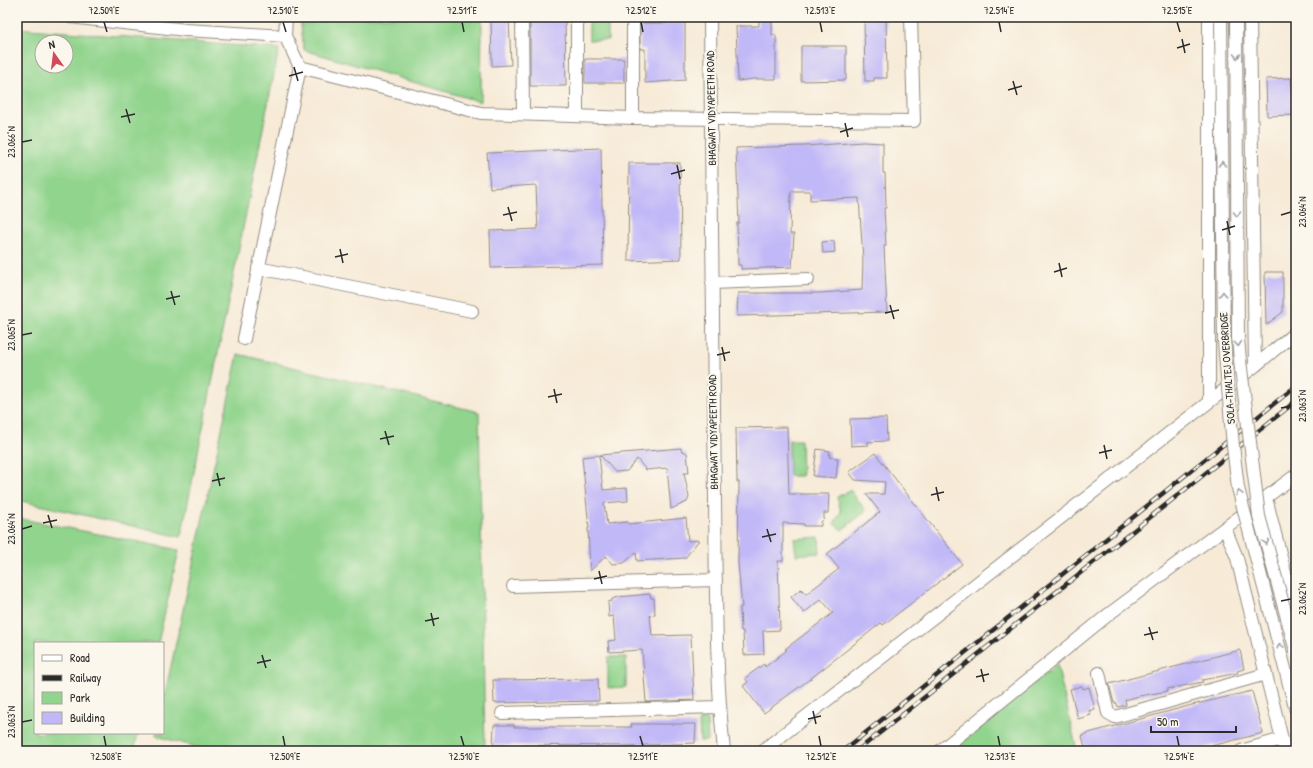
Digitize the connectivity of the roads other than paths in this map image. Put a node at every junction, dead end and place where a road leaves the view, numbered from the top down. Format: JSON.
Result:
{"nodes":[{"id":1,"x":70,"y":17,"type":"edge"},
{"id":2,"x":286,"y":17,"type":"edge"},
{"id":3,"x":522,"y":17,"type":"edge"},
{"id":4,"x":577,"y":17,"type":"edge"},
{"id":5,"x":633,"y":17,"type":"edge"},
{"id":6,"x":710,"y":17,"type":"edge"},
{"id":7,"x":911,"y":17,"type":"edge"},
{"id":8,"x":1209,"y":17,"type":"edge"},
{"id":9,"x":1221,"y":17,"type":"edge"},
{"id":10,"x":1236,"y":17,"type":"edge"},
{"id":11,"x":1250,"y":17,"type":"edge"},
{"id":12,"x":162,"y":22,"type":"edge"},
{"id":13,"x":285,"y":36,"type":"junction"},
{"id":14,"x":300,"y":67,"type":"junction"},
{"id":15,"x":523,"y":114,"type":"junction"},
{"id":16,"x":577,"y":116,"type":"junction"},
{"id":17,"x":633,"y":118,"type":"junction"},
{"id":18,"x":711,"y":118,"type":"junction"},
{"id":19,"x":258,"y":268,"type":"junction"},
{"id":20,"x":808,"y":279,"type":"dead end"},
{"id":21,"x":712,"y":283,"type":"junction"},
{"id":22,"x":472,"y":311,"type":"dead end"},
{"id":23,"x":1296,"y":332,"type":"edge"},
{"id":24,"x":244,"y":338,"type":"dead end"},
{"id":25,"x":1255,"y":366,"type":"junction"},
{"id":26,"x":1209,"y":401,"type":"junction"},
{"id":27,"x":1296,"y":475,"type":"edge"},
{"id":28,"x":1266,"y":498,"type":"junction"},
{"id":29,"x":1225,"y":528,"type":"junction"},
{"id":30,"x":716,"y":580,"type":"junction"},
{"id":31,"x":513,"y":586,"type":"dead end"},
{"id":32,"x":1296,"y":616,"type":"edge"},
{"id":33,"x":1296,"y":651,"type":"edge"},
{"id":34,"x":1098,"y":672,"type":"dead end"},
{"id":35,"x":1266,"y":674,"type":"junction"},
{"id":36,"x":719,"y":707,"type":"junction"},
{"id":37,"x":1296,"y":711,"type":"edge"},
{"id":38,"x":502,"y":713,"type":"dead end"},
{"id":39,"x":1284,"y":745,"type":"edge"},
{"id":40,"x":724,"y":751,"type":"edge"},
{"id":41,"x":762,"y":751,"type":"edge"},
{"id":42,"x":940,"y":751,"type":"edge"},
{"id":43,"x":1241,"y":751,"type":"edge"}],
"edges":[{"from":1,"to":12,"type":"street"},
{"from":2,"to":13,"type":"street"},
{"from":3,"to":15,"type":"street"},
{"from":4,"to":16,"type":"street"},
{"from":5,"to":17,"type":"street"},
{"from":6,"to":18,"type":"street","name":"BHAGWAT VIDYAPEETH ROAD"},
{"from":7,"to":18,"type":"street"},
{"from":8,"to":26,"type":"street"},
{"from":37,"to":9,"type":"street","name":"SOLA-THALTEJ OVERBRIDGE","one_way":true,"bridge":true},
{"from":10,"to":33,"type":"street","name":"SOLA-THALTEJ OVERBRIDGE","one_way":true,"bridge":true},
{"from":11,"to":25,"type":"street"},
{"from":12,"to":13,"type":"street"},
{"from":13,"to":14,"type":"street"},
{"from":14,"to":15,"type":"street"},
{"from":14,"to":19,"type":"street"},
{"from":15,"to":16,"type":"street"},
{"from":16,"to":17,"type":"street"},
{"from":17,"to":18,"type":"street"},
{"from":18,"to":21,"type":"street","name":"BHAGWAT VIDYAPEETH ROAD"},
{"from":19,"to":22,"type":"street"},
{"from":19,"to":24,"type":"street"},
{"from":20,"to":21,"type":"street"},
{"from":21,"to":30,"type":"street","name":"BHAGWAT VIDYAPEETH ROAD"},
{"from":23,"to":25,"type":"street"},
{"from":25,"to":26,"type":"street"},
{"from":26,"to":41,"type":"street"},
{"from":27,"to":28,"type":"street"},
{"from":28,"to":29,"type":"street"},
{"from":28,"to":32,"type":"street"},
{"from":29,"to":35,"type":"street"},
{"from":29,"to":42,"type":"street"},
{"from":30,"to":31,"type":"street"},
{"from":30,"to":36,"type":"street","name":"BHAGWAT VIDYAPEETH ROAD"},
{"from":34,"to":35,"type":"street"},
{"from":35,"to":39,"type":"street"},
{"from":36,"to":38,"type":"street"},
{"from":36,"to":40,"type":"street","name":"BHAGWAT VIDYAPEETH ROAD"},
{"from":39,"to":43,"type":"street"}]}
